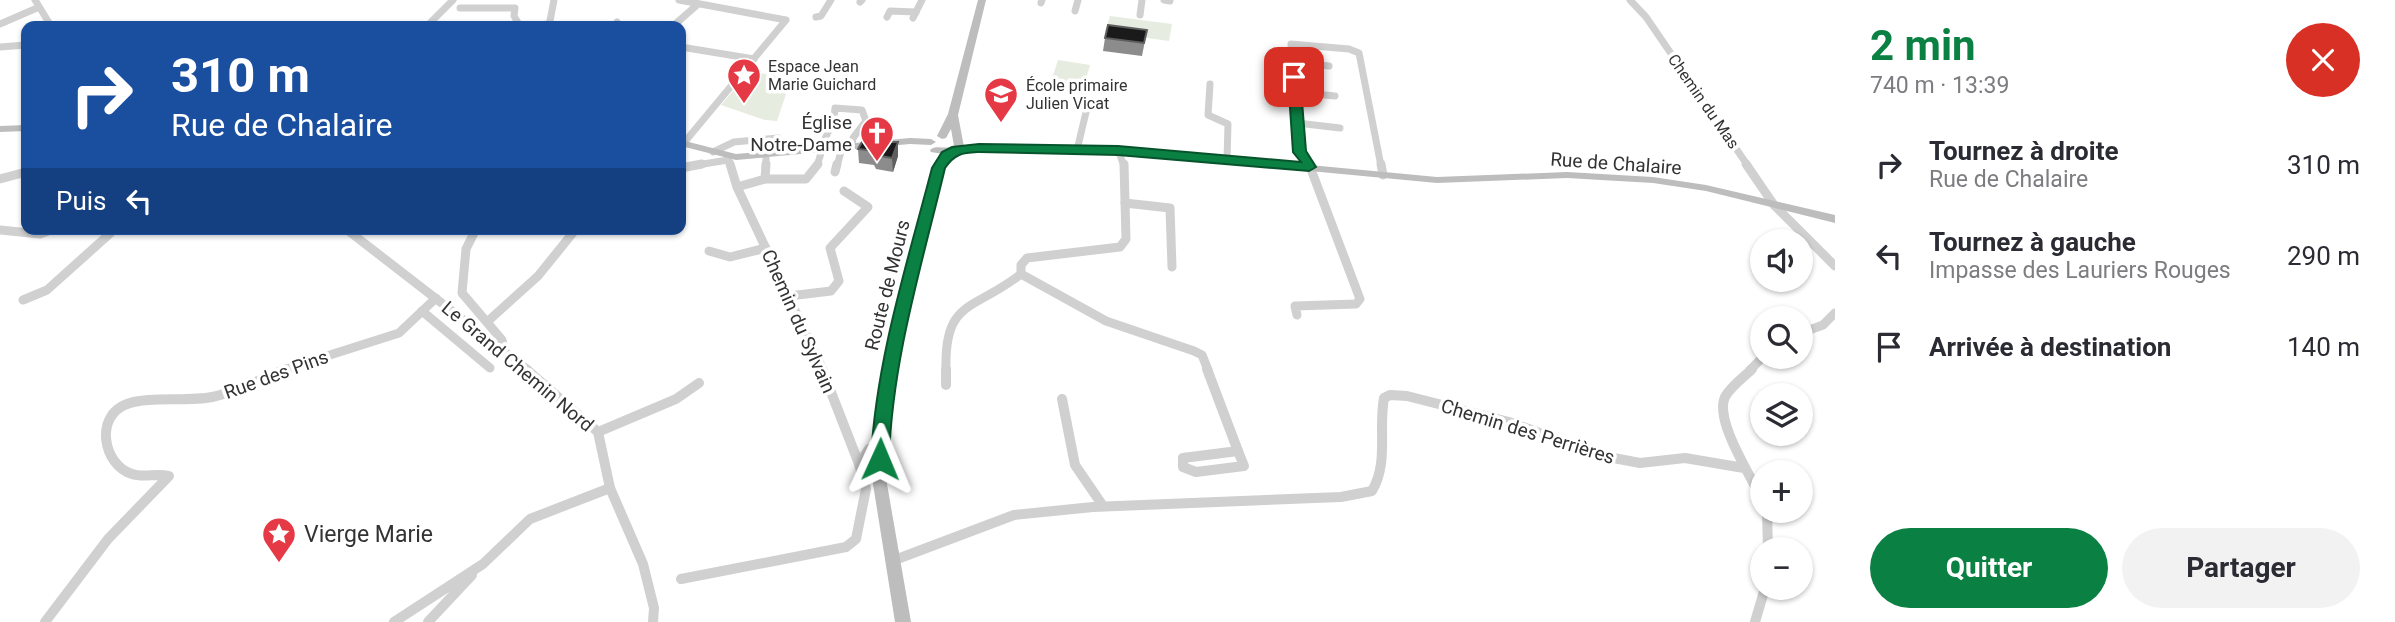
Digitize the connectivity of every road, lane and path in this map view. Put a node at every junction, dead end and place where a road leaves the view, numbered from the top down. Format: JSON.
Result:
{"nodes":[{"id":1,"x":35,"y":0,"type":"edge"},
{"id":2,"x":453,"y":0,"type":"edge"},
{"id":3,"x":554,"y":0,"type":"edge"},
{"id":4,"x":680,"y":0,"type":"edge"},
{"id":5,"x":831,"y":0,"type":"edge"},
{"id":6,"x":922,"y":0,"type":"edge"},
{"id":7,"x":976,"y":0,"type":"edge"},
{"id":8,"x":982,"y":0,"type":"edge"},
{"id":9,"x":1078,"y":0,"type":"edge"},
{"id":10,"x":1142,"y":0,"type":"edge"},
{"id":11,"x":1164,"y":0,"type":"edge"},
{"id":12,"x":1630,"y":0,"type":"edge"},
{"id":13,"x":1170,"y":1,"type":"edge"},
{"id":14,"x":697,"y":5,"type":"junction"},
{"id":15,"x":37,"y":8,"type":"junction"},
{"id":16,"x":460,"y":8,"type":"dead end"},
{"id":17,"x":1075,"y":11,"type":"dead end"},
{"id":18,"x":1140,"y":15,"type":"dead end"},
{"id":19,"x":816,"y":17,"type":"dead end"},
{"id":20,"x":887,"y":17,"type":"dead end"},
{"id":21,"x":47,"y":21,"type":"edge"},
{"id":22,"x":430,"y":21,"type":"edge"},
{"id":23,"x":517,"y":21,"type":"edge"},
{"id":24,"x":549,"y":21,"type":"edge"},
{"id":25,"x":679,"y":21,"type":"edge"},
{"id":26,"x":0,"y":24,"type":"edge"},
{"id":27,"x":973,"y":32,"type":"junction"},
{"id":28,"x":21,"y":45,"type":"edge"},
{"id":29,"x":0,"y":47,"type":"edge"},
{"id":30,"x":686,"y":48,"type":"edge"},
{"id":31,"x":754,"y":59,"type":"junction"},
{"id":32,"x":1293,"y":62,"type":"junction"},
{"id":33,"x":1329,"y":66,"type":"dead end"},
{"id":34,"x":1210,"y":84,"type":"dead end"},
{"id":35,"x":1295,"y":92,"type":"junction"},
{"id":36,"x":1335,"y":96,"type":"dead end"},
{"id":37,"x":1087,"y":108,"type":"dead end"},
{"id":38,"x":953,"y":114,"type":"junction"},
{"id":39,"x":1297,"y":123,"type":"junction"},
{"id":40,"x":21,"y":128,"type":"edge"},
{"id":41,"x":1340,"y":128,"type":"dead end"},
{"id":42,"x":0,"y":129,"type":"edge"},
{"id":43,"x":942,"y":136,"type":"junction"},
{"id":44,"x":778,"y":138,"type":"dead end"},
{"id":45,"x":686,"y":139,"type":"edge"},
{"id":46,"x":686,"y":145,"type":"edge"},
{"id":47,"x":955,"y":145,"type":"junction"},
{"id":48,"x":933,"y":146,"type":"junction"},
{"id":49,"x":847,"y":148,"type":"junction"},
{"id":50,"x":821,"y":150,"type":"junction"},
{"id":51,"x":1077,"y":150,"type":"junction"},
{"id":52,"x":1118,"y":150,"type":"junction"},
{"id":53,"x":713,"y":152,"type":"junction"},
{"id":54,"x":766,"y":155,"type":"junction"},
{"id":55,"x":728,"y":158,"type":"junction"},
{"id":56,"x":1227,"y":160,"type":"junction"},
{"id":57,"x":686,"y":167,"type":"edge"},
{"id":58,"x":1309,"y":167,"type":"junction"},
{"id":59,"x":938,"y":168,"type":"junction"},
{"id":60,"x":835,"y":172,"type":"dead end"},
{"id":61,"x":21,"y":173,"type":"edge"},
{"id":62,"x":1383,"y":176,"type":"junction"},
{"id":63,"x":0,"y":179,"type":"edge"},
{"id":64,"x":765,"y":179,"type":"junction"},
{"id":65,"x":737,"y":187,"type":"junction"},
{"id":66,"x":844,"y":191,"type":"dead end"},
{"id":67,"x":1125,"y":203,"type":"junction"},
{"id":68,"x":1774,"y":205,"type":"junction"},
{"id":69,"x":1835,"y":219,"type":"edge"},
{"id":70,"x":0,"y":230,"type":"edge"},
{"id":71,"x":21,"y":232,"type":"edge"},
{"id":72,"x":108,"y":235,"type":"edge"},
{"id":73,"x":354,"y":235,"type":"edge"},
{"id":74,"x":473,"y":235,"type":"edge"},
{"id":75,"x":571,"y":235,"type":"edge"},
{"id":76,"x":766,"y":247,"type":"junction"},
{"id":77,"x":709,"y":251,"type":"dead end"},
{"id":78,"x":1835,"y":266,"type":"edge"},
{"id":79,"x":1172,"y":267,"type":"dead end"},
{"id":80,"x":1021,"y":274,"type":"junction"},
{"id":81,"x":789,"y":296,"type":"junction"},
{"id":82,"x":436,"y":298,"type":"junction"},
{"id":83,"x":23,"y":300,"type":"dead end"},
{"id":84,"x":422,"y":311,"type":"junction"},
{"id":85,"x":1835,"y":313,"type":"edge"},
{"id":86,"x":1297,"y":315,"type":"dead end"},
{"id":87,"x":487,"y":322,"type":"junction"},
{"id":88,"x":1813,"y":329,"type":"edge"},
{"id":89,"x":504,"y":349,"type":"junction"},
{"id":90,"x":490,"y":368,"type":"dead end"},
{"id":91,"x":1752,"y":369,"type":"edge"},
{"id":92,"x":699,"y":383,"type":"dead end"},
{"id":93,"x":946,"y":385,"type":"dead end"},
{"id":94,"x":1062,"y":399,"type":"dead end"},
{"id":95,"x":598,"y":432,"type":"junction"},
{"id":96,"x":851,"y":446,"type":"junction"},
{"id":97,"x":874,"y":446,"type":"junction"},
{"id":98,"x":1238,"y":451,"type":"junction"},
{"id":99,"x":859,"y":464,"type":"junction"},
{"id":100,"x":1744,"y":468,"type":"junction"},
{"id":101,"x":1750,"y":478,"type":"edge"},
{"id":102,"x":880,"y":480,"type":"junction"},
{"id":103,"x":610,"y":488,"type":"junction"},
{"id":104,"x":866,"y":489,"type":"junction"},
{"id":105,"x":1103,"y":506,"type":"junction"},
{"id":106,"x":892,"y":561,"type":"junction"},
{"id":107,"x":483,"y":564,"type":"junction"},
{"id":108,"x":681,"y":579,"type":"dead end"},
{"id":109,"x":1761,"y":600,"type":"edge"},
{"id":110,"x":45,"y":622,"type":"edge"},
{"id":111,"x":394,"y":622,"type":"edge"},
{"id":112,"x":428,"y":622,"type":"edge"},
{"id":113,"x":653,"y":622,"type":"edge"},
{"id":114,"x":903,"y":622,"type":"edge"},
{"id":115,"x":1755,"y":622,"type":"edge"}],
"edges":[{"from":1,"to":15,"type":"street"},
{"from":2,"to":22,"type":"street"},
{"from":3,"to":24,"type":"street"},
{"from":4,"to":14,"type":"street"},
{"from":5,"to":19,"type":"street"},
{"from":6,"to":20,"type":"street"},
{"from":7,"to":27,"type":"street"},
{"from":8,"to":27,"type":"street"},
{"from":9,"to":17,"type":"street"},
{"from":10,"to":18,"type":"street"},
{"from":11,"to":13,"type":"street"},
{"from":12,"to":68,"type":"street","name":"Chemin du Mas"},
{"from":14,"to":25,"type":"street"},
{"from":14,"to":31,"type":"street"},
{"from":15,"to":21,"type":"street"},
{"from":15,"to":26,"type":"street"},
{"from":16,"to":23,"type":"street"},
{"from":27,"to":38,"type":"street"},
{"from":28,"to":29,"type":"street"},
{"from":30,"to":31,"type":"street"},
{"from":31,"to":45,"type":"street"},
{"from":32,"to":33,"type":"street"},
{"from":32,"to":35,"type":"street"},
{"from":32,"to":62,"type":"street"},
{"from":34,"to":56,"type":"street"},
{"from":35,"to":36,"type":"street"},
{"from":35,"to":39,"type":"street"},
{"from":37,"to":51,"type":"street"},
{"from":38,"to":43,"type":"street"},
{"from":38,"to":47,"type":"street"},
{"from":39,"to":41,"type":"street"},
{"from":39,"to":58,"type":"street"},
{"from":40,"to":42,"type":"street"},
{"from":43,"to":47,"type":"street","name":"Rue de Chalaire"},
{"from":43,"to":48,"type":"street"},
{"from":44,"to":53,"type":"street"},
{"from":46,"to":53,"type":"street"},
{"from":47,"to":48,"type":"main road"},
{"from":47,"to":51,"type":"street","name":"Rue de Chalaire"},
{"from":47,"to":59,"type":"street","name":"Route de Mours"},
{"from":48,"to":49,"type":"street"},
{"from":48,"to":59,"type":"street","name":"Route de Mours"},
{"from":49,"to":50,"type":"street"},
{"from":49,"to":50,"type":"street"},
{"from":49,"to":60,"type":"street"},
{"from":50,"to":54,"type":"street"},
{"from":50,"to":64,"type":"street"},
{"from":51,"to":52,"type":"street","name":"Rue de Chalaire"},
{"from":52,"to":56,"type":"street","name":"Rue de Chalaire"},
{"from":52,"to":67,"type":"street"},
{"from":53,"to":55,"type":"street"},
{"from":54,"to":55,"type":"street"},
{"from":54,"to":64,"type":"street"},
{"from":55,"to":57,"type":"street"},
{"from":55,"to":65,"type":"street","name":"Chemin du Sylvain"},
{"from":56,"to":58,"type":"street","name":"Rue de Chalaire"},
{"from":58,"to":62,"type":"street","name":"Rue de Chalaire"},
{"from":58,"to":86,"type":"street"},
{"from":59,"to":97,"type":"street","name":"Route de Mours"},
{"from":61,"to":63,"type":"street"},
{"from":62,"to":68,"type":"street","name":"Rue de Chalaire"},
{"from":64,"to":65,"type":"street"},
{"from":65,"to":76,"type":"street","name":"Chemin du Sylvain"},
{"from":66,"to":81,"type":"street"},
{"from":67,"to":79,"type":"street"},
{"from":67,"to":80,"type":"street"},
{"from":68,"to":69,"type":"street","name":"Rue de Chalaire"},
{"from":68,"to":78,"type":"street","name":"Chemin du Mas"},
{"from":70,"to":71,"type":"street"},
{"from":72,"to":83,"type":"street"},
{"from":73,"to":82,"type":"street","name":"Le Grand Chemin Nord"},
{"from":74,"to":87,"type":"street"},
{"from":75,"to":87,"type":"street"},
{"from":76,"to":77,"type":"street"},
{"from":76,"to":81,"type":"street","name":"Chemin du Sylvain"},
{"from":80,"to":93,"type":"street"},
{"from":80,"to":98,"type":"street"},
{"from":81,"to":96,"type":"street","name":"Chemin du Sylvain"},
{"from":82,"to":84,"type":"street","name":"Rue des Pins"},
{"from":82,"to":89,"type":"street","name":"Le Grand Chemin Nord"},
{"from":84,"to":90,"type":"street"},
{"from":84,"to":110,"type":"street","name":"Rue des Pins"},
{"from":85,"to":88,"type":"street"},
{"from":87,"to":89,"type":"street"},
{"from":89,"to":95,"type":"street","name":"Le Grand Chemin Nord"},
{"from":91,"to":100,"type":"street"},
{"from":92,"to":95,"type":"street"},
{"from":94,"to":105,"type":"street"},
{"from":95,"to":103,"type":"street","name":"Le Grand Chemin Nord"},
{"from":96,"to":97,"type":"street"},
{"from":96,"to":99,"type":"street","name":"Chemin du Sylvain"},
{"from":97,"to":99,"type":"street"},
{"from":97,"to":102,"type":"street","name":"Route de Mours"},
{"from":98,"to":98,"type":"street"},
{"from":99,"to":102,"type":"street"},
{"from":99,"to":104,"type":"street","name":"Chemin du Sylvain"},
{"from":100,"to":101,"type":"street"},
{"from":100,"to":105,"type":"street","name":"Chemin des Perrières"},
{"from":102,"to":104,"type":"street"},
{"from":102,"to":106,"type":"street","name":"Route de Mours"},
{"from":103,"to":107,"type":"street"},
{"from":103,"to":113,"type":"street","name":"Le Grand Chemin Nord"},
{"from":104,"to":108,"type":"street"},
{"from":105,"to":106,"type":"street","name":"Chemin des Perrières"},
{"from":106,"to":114,"type":"street","name":"Route de Mours"},
{"from":107,"to":111,"type":"street"},
{"from":107,"to":112,"type":"street"},
{"from":109,"to":115,"type":"street"}]}
